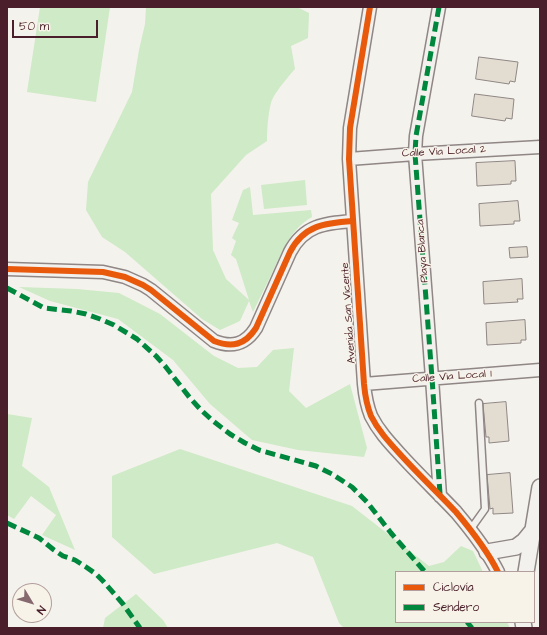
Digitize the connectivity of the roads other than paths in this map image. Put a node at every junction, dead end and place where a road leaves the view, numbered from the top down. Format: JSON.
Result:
{"nodes":[{"id":1,"x":370,"y":7,"type":"edge"},
{"id":2,"x":439,"y":7,"type":"edge"},
{"id":3,"x":540,"y":147,"type":"edge"},
{"id":4,"x":415,"y":154,"type":"junction"},
{"id":5,"x":349,"y":159,"type":"junction"},
{"id":6,"x":353,"y":221,"type":"junction"},
{"id":7,"x":7,"y":269,"type":"edge"},
{"id":8,"x":540,"y":370,"type":"edge"},
{"id":9,"x":432,"y":378,"type":"junction"},
{"id":10,"x":364,"y":384,"type":"junction"},
{"id":11,"x":479,"y":403,"type":"dead end"},
{"id":12,"x":540,"y":487,"type":"edge"},
{"id":13,"x":440,"y":496,"type":"junction"},
{"id":14,"x":470,"y":530,"type":"junction"},
{"id":15,"x":533,"y":530,"type":"junction"},
{"id":16,"x":487,"y":552,"type":"junction"},
{"id":17,"x":497,"y":571,"type":"edge"},
{"id":18,"x":526,"y":571,"type":"edge"}],
"edges":[{"from":1,"to":5,"type":"street","name":"Avenida San Vicente"},
{"from":2,"to":4,"type":"street","name":"Playa Blanca"},
{"from":3,"to":4,"type":"street","name":"Calle Via Local 2"},
{"from":4,"to":5,"type":"street","name":"Calle Via Local 2"},
{"from":4,"to":9,"type":"street","name":"Playa Blanca"},
{"from":5,"to":6,"type":"street","name":"Avenida San Vicente"},
{"from":6,"to":7,"type":"street"},
{"from":6,"to":10,"type":"street","name":"Avenida San Vicente"},
{"from":8,"to":9,"type":"street","name":"Calle Via Local 1"},
{"from":9,"to":10,"type":"street","name":"Calle Via Local 1"},
{"from":9,"to":13,"type":"street","name":"Playa Blanca"},
{"from":10,"to":13,"type":"street","name":"Avenida San Vicente"},
{"from":11,"to":14,"type":"lane"},
{"from":12,"to":15,"type":"street"},
{"from":13,"to":14,"type":"street","name":"Avenida San Vicente"},
{"from":14,"to":16,"type":"street","name":"Avenida San Vicente"},
{"from":15,"to":16,"type":"street"},
{"from":15,"to":18,"type":"street"},
{"from":16,"to":17,"type":"street","name":"Avenida San Vicente"}]}
